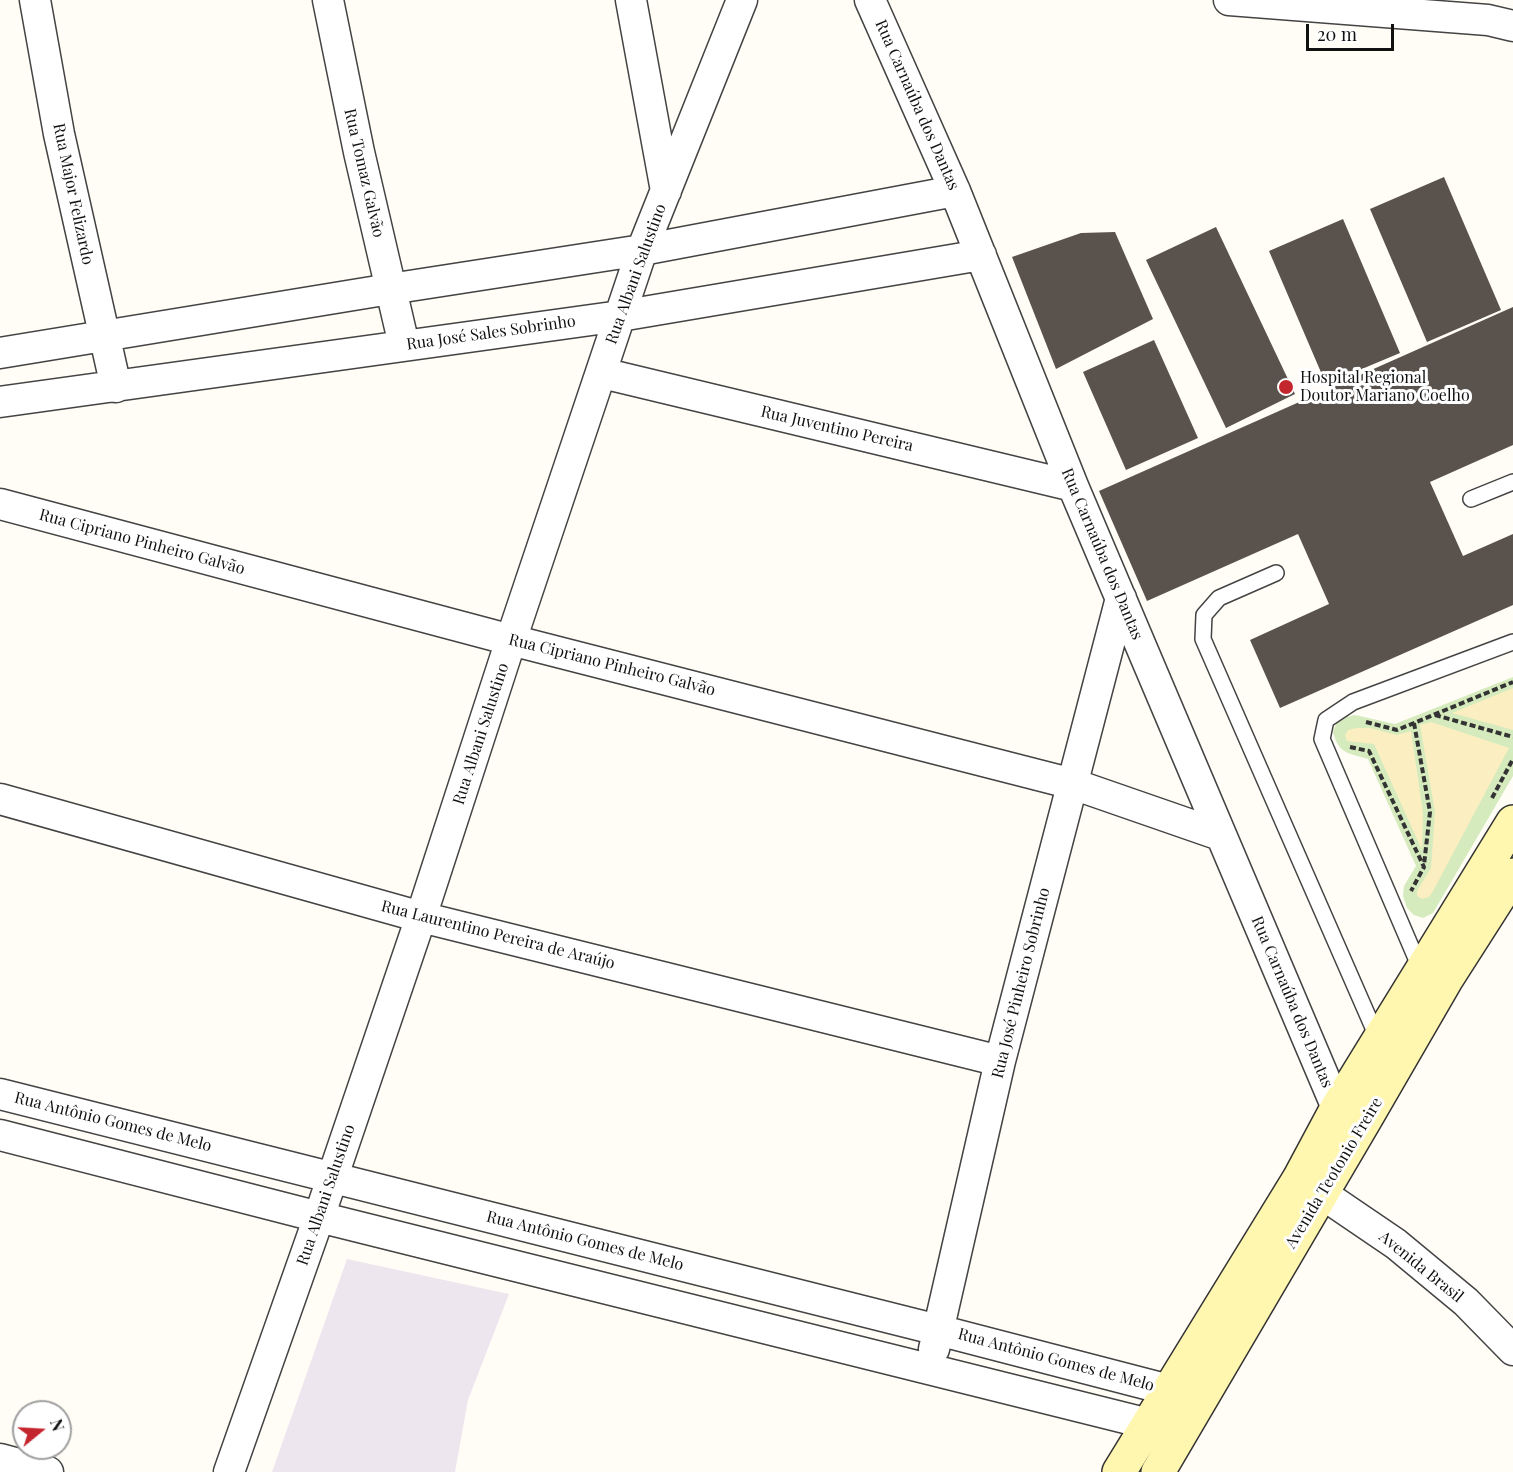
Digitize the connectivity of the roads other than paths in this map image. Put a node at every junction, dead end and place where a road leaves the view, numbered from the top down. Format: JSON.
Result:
{"nodes":[{"id":1,"x":35,"y":0,"type":"edge"},
{"id":2,"x":328,"y":0,"type":"edge"},
{"id":3,"x":631,"y":0,"type":"edge"},
{"id":4,"x":742,"y":0,"type":"edge"},
{"id":5,"x":870,"y":0,"type":"edge"},
{"id":6,"x":1229,"y":0,"type":"edge"},
{"id":7,"x":1513,"y":26,"type":"edge"},
{"id":8,"x":666,"y":191,"type":"junction"},
{"id":9,"x":955,"y":191,"type":"junction"},
{"id":10,"x":642,"y":250,"type":"junction"},
{"id":11,"x":981,"y":255,"type":"junction"},
{"id":12,"x":390,"y":289,"type":"junction"},
{"id":13,"x":620,"y":316,"type":"junction"},
{"id":14,"x":104,"y":336,"type":"junction"},
{"id":15,"x":404,"y":345,"type":"junction"},
{"id":16,"x":0,"y":353,"type":"edge"},
{"id":17,"x":602,"y":373,"type":"junction"},
{"id":18,"x":116,"y":387,"type":"junction"},
{"id":19,"x":0,"y":402,"type":"edge"},
{"id":20,"x":1513,"y":482,"type":"edge"},
{"id":21,"x":1073,"y":486,"type":"junction"},
{"id":22,"x":1471,"y":499,"type":"dead end"},
{"id":23,"x":0,"y":504,"type":"edge"},
{"id":24,"x":1276,"y":573,"type":"dead end"},
{"id":25,"x":1121,"y":598,"type":"junction"},
{"id":26,"x":512,"y":640,"type":"junction"},
{"id":27,"x":1513,"y":642,"type":"edge"},
{"id":28,"x":1073,"y":784,"type":"junction"},
{"id":29,"x":0,"y":799,"type":"edge"},
{"id":30,"x":1502,"y":811,"type":"edge"},
{"id":31,"x":1220,"y":835,"type":"junction"},
{"id":32,"x":1513,"y":875,"type":"edge"},
{"id":33,"x":421,"y":917,"type":"junction"},
{"id":34,"x":1421,"y":970,"type":"junction"},
{"id":35,"x":1379,"y":1042,"type":"junction"},
{"id":36,"x":1000,"y":1060,"type":"junction"},
{"id":37,"x":0,"y":1094,"type":"edge"},
{"id":38,"x":1337,"y":1108,"type":"junction"},
{"id":39,"x":152,"y":1132,"type":"junction"},
{"id":40,"x":0,"y":1135,"type":"edge"},
{"id":41,"x":143,"y":1172,"type":"junction"},
{"id":42,"x":332,"y":1177,"type":"junction"},
{"id":43,"x":1321,"y":1193,"type":"junction"},
{"id":44,"x":319,"y":1217,"type":"junction"},
{"id":45,"x":561,"y":1235,"type":"junction"},
{"id":46,"x":711,"y":1273,"type":"junction"},
{"id":47,"x":550,"y":1274,"type":"junction"},
{"id":48,"x":702,"y":1313,"type":"junction"},
{"id":49,"x":939,"y":1330,"type":"junction"},
{"id":50,"x":1513,"y":1350,"type":"edge"},
{"id":51,"x":930,"y":1370,"type":"junction"},
{"id":52,"x":1169,"y":1390,"type":"junction"},
{"id":53,"x":1149,"y":1424,"type":"junction"},
{"id":54,"x":0,"y":1459,"type":"edge"},
{"id":55,"x":48,"y":1472,"type":"edge"},
{"id":56,"x":228,"y":1472,"type":"edge"},
{"id":57,"x":1119,"y":1472,"type":"edge"},
{"id":58,"x":1158,"y":1472,"type":"edge"}],
"edges":[{"from":1,"to":14,"type":"street","name":"Rua Major Felizardo"},
{"from":2,"to":12,"type":"street","name":"Rua Tomaz Galvão"},
{"from":3,"to":8,"type":"street"},
{"from":4,"to":8,"type":"street","name":"Rua Albani Salustino"},
{"from":5,"to":9,"type":"street","name":"Rua Carnaúba dos Dantas"},
{"from":6,"to":7,"type":"street"},
{"from":8,"to":10,"type":"street","name":"Rua Albani Salustino"},
{"from":9,"to":10,"type":"street"},
{"from":9,"to":11,"type":"street","name":"Rua Carnaúba dos Dantas"},
{"from":10,"to":12,"type":"street"},
{"from":10,"to":13,"type":"street","name":"Rua Albani Salustino"},
{"from":11,"to":13,"type":"street","name":"Rua José Sales Sobrinho"},
{"from":11,"to":21,"type":"street","name":"Rua Carnaúba dos Dantas"},
{"from":12,"to":14,"type":"street"},
{"from":12,"to":15,"type":"street","name":"Rua Tomaz Galvão"},
{"from":13,"to":15,"type":"street","name":"Rua José Sales Sobrinho"},
{"from":13,"to":17,"type":"street","name":"Rua Albani Salustino"},
{"from":14,"to":16,"type":"street"},
{"from":14,"to":18,"type":"street","name":"Rua Major Felizardo"},
{"from":15,"to":18,"type":"street","name":"Rua José Sales Sobrinho"},
{"from":17,"to":21,"type":"street","name":"Rua Juventino Pereira"},
{"from":17,"to":26,"type":"street","name":"Rua Albani Salustino"},
{"from":18,"to":19,"type":"street","name":"Rua José Sales Sobrinho"},
{"from":20,"to":22,"type":"lane"},
{"from":21,"to":25,"type":"street","name":"Rua Carnaúba dos Dantas"},
{"from":23,"to":26,"type":"street","name":"Rua Cipriano Pinheiro Galvão"},
{"from":24,"to":35,"type":"lane"},
{"from":25,"to":28,"type":"street","name":"Rua José Pinheiro Sobrinho"},
{"from":25,"to":31,"type":"street","name":"Rua Carnaúba dos Dantas"},
{"from":26,"to":28,"type":"street","name":"Rua Cipriano Pinheiro Galvão"},
{"from":26,"to":33,"type":"street","name":"Rua Albani Salustino"},
{"from":27,"to":34,"type":"lane"},
{"from":28,"to":31,"type":"street","name":"Rua Cipriano Pinheiro Galvão"},
{"from":28,"to":36,"type":"street","name":"Rua José Pinheiro Sobrinho"},
{"from":29,"to":33,"type":"street","name":"Rua Laurentino Pereira de Araújo"},
{"from":30,"to":34,"type":"main road","name":"Avenida Teotonio Freire"},
{"from":31,"to":38,"type":"street","name":"Rua Carnaúba dos Dantas"},
{"from":32,"to":43,"type":"main road","name":"Avenida Teotonio Freire"},
{"from":33,"to":36,"type":"street","name":"Rua Laurentino Pereira de Araújo"},
{"from":33,"to":42,"type":"street","name":"Rua Albani Salustino"},
{"from":34,"to":35,"type":"main road","name":"Avenida Teotonio Freire"},
{"from":35,"to":38,"type":"main road","name":"Avenida Teotonio Freire"},
{"from":36,"to":49,"type":"street","name":"Rua José Pinheiro Sobrinho"},
{"from":37,"to":39,"type":"street","name":"Rua Antônio Gomes de Melo"},
{"from":38,"to":52,"type":"main road","name":"Avenida Teotonio Freire"},
{"from":39,"to":41,"type":"street"},
{"from":39,"to":42,"type":"street","name":"Rua Antônio Gomes de Melo"},
{"from":40,"to":41,"type":"street"},
{"from":41,"to":44,"type":"street"},
{"from":42,"to":44,"type":"street","name":"Rua Albani Salustino"},
{"from":42,"to":45,"type":"street","name":"Rua Antônio Gomes de Melo"},
{"from":43,"to":50,"type":"street","name":"Avenida Brasil"},
{"from":43,"to":58,"type":"main road","name":"Avenida Teotonio Freire"},
{"from":44,"to":47,"type":"street"},
{"from":44,"to":56,"type":"street","name":"Rua Albani Salustino"},
{"from":45,"to":46,"type":"street","name":"Rua Antônio Gomes de Melo"},
{"from":45,"to":47,"type":"street"},
{"from":46,"to":48,"type":"street"},
{"from":46,"to":49,"type":"street","name":"Rua Antônio Gomes de Melo"},
{"from":47,"to":48,"type":"street"},
{"from":48,"to":51,"type":"street"},
{"from":49,"to":51,"type":"street","name":"Rua José Pinheiro Sobrinho"},
{"from":49,"to":52,"type":"street","name":"Rua Antônio Gomes de Melo"},
{"from":51,"to":53,"type":"street"},
{"from":52,"to":53,"type":"main road","name":"Avenida Teotonio Freire"},
{"from":53,"to":57,"type":"main road","name":"Avenida Teotonio Freire"},
{"from":54,"to":55,"type":"street"}]}
